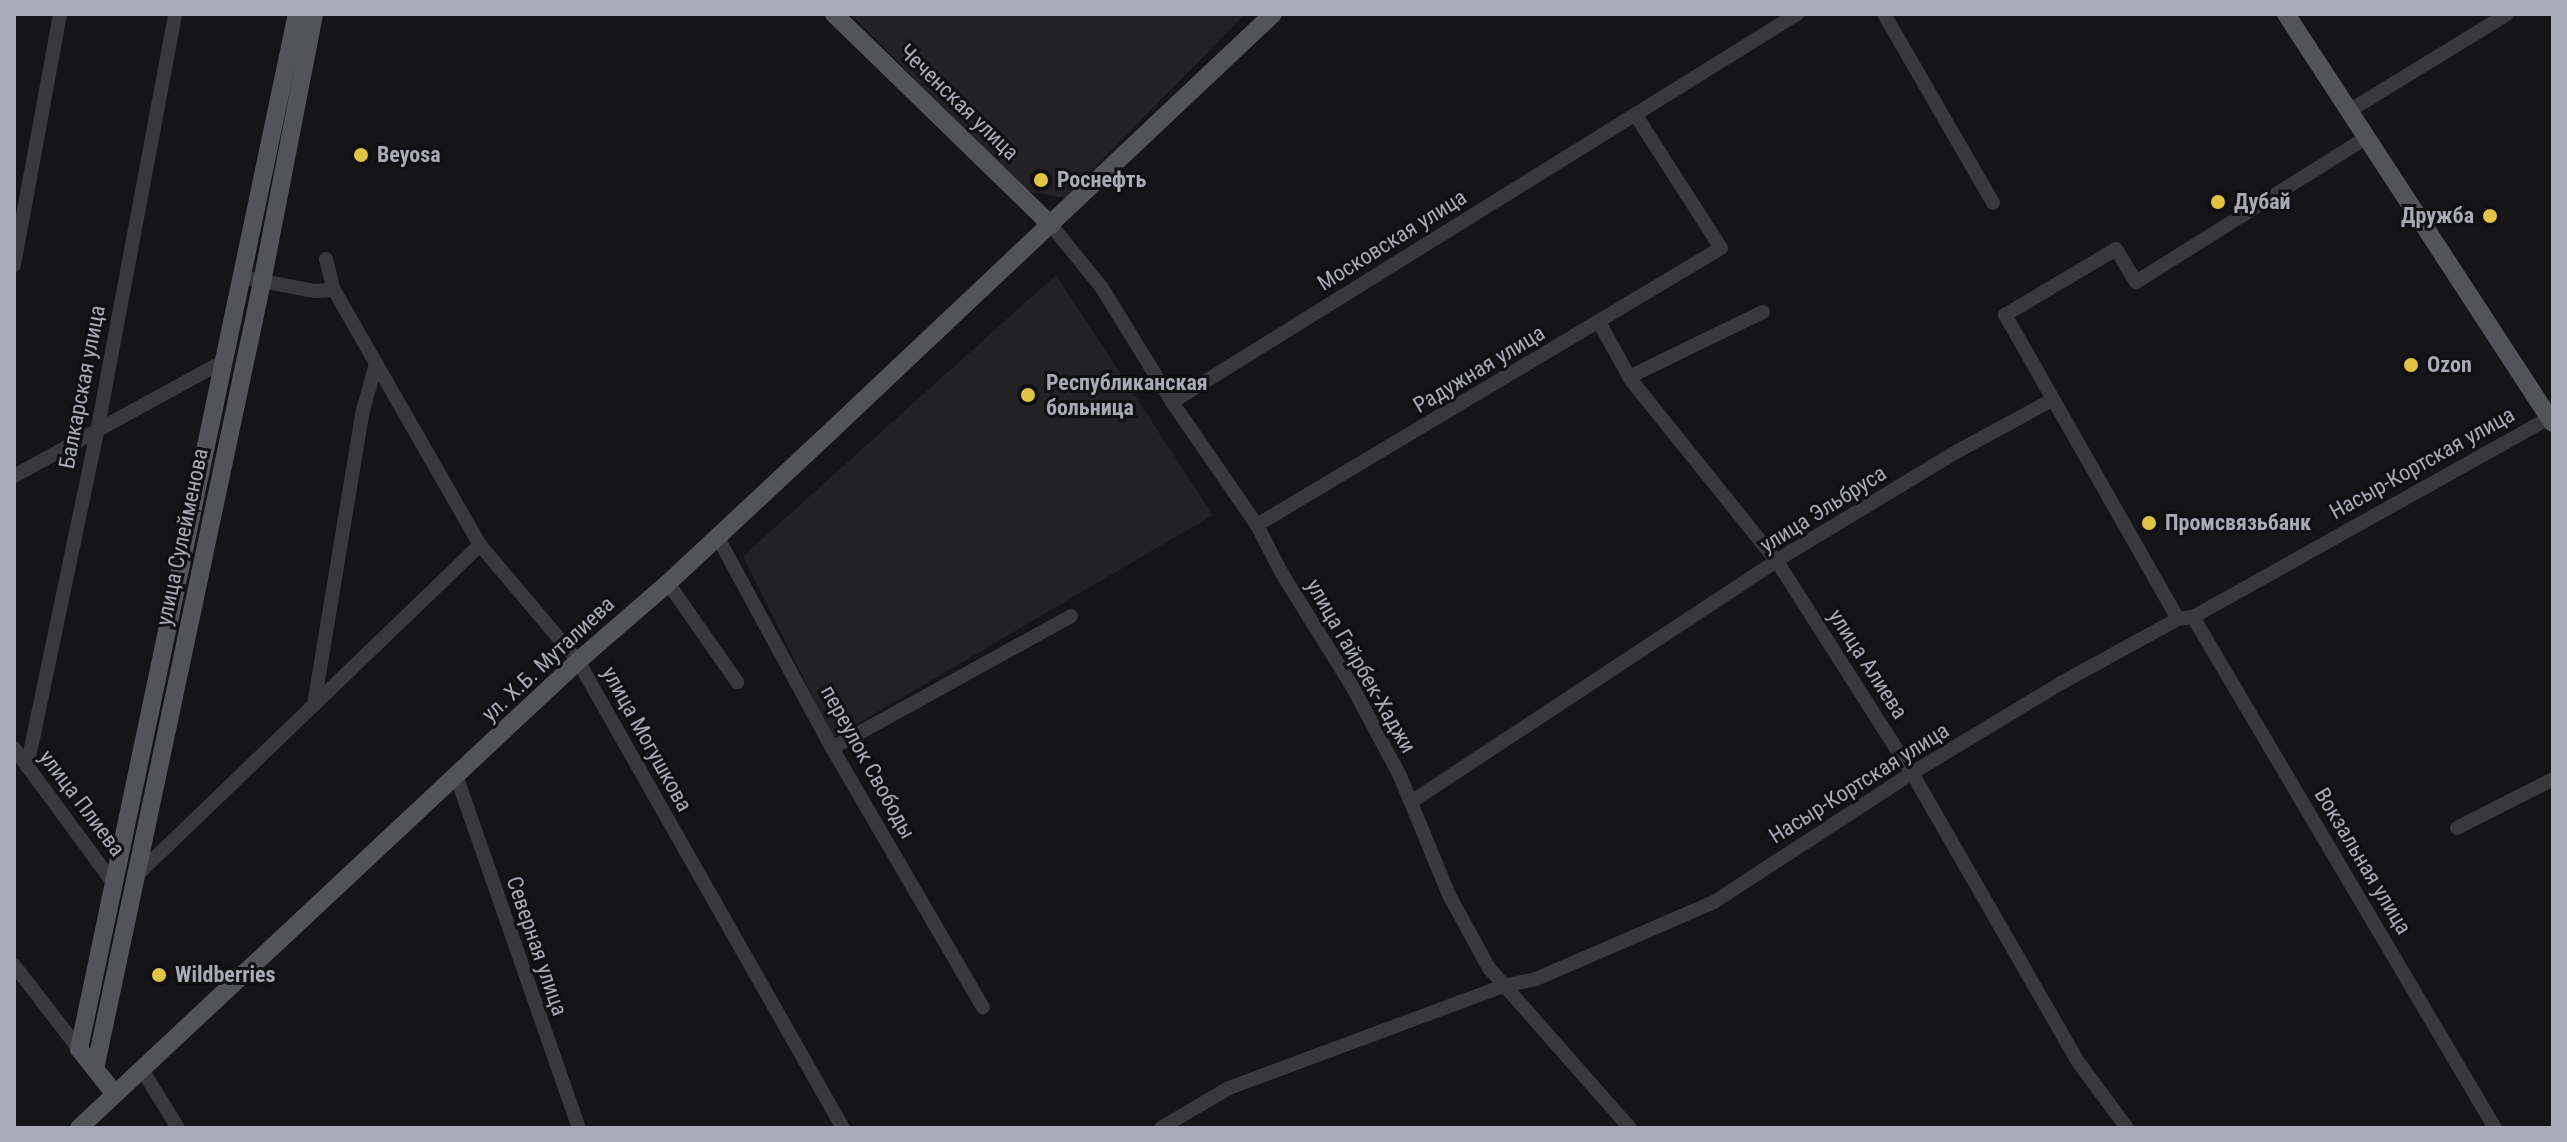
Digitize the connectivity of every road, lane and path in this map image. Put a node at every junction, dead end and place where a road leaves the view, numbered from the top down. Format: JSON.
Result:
{"nodes":[{"id":1,"x":60,"y":14,"type":"edge"},
{"id":2,"x":175,"y":14,"type":"edge"},
{"id":3,"x":297,"y":14,"type":"edge"},
{"id":4,"x":314,"y":14,"type":"edge"},
{"id":5,"x":834,"y":14,"type":"edge"},
{"id":6,"x":1273,"y":14,"type":"edge"},
{"id":7,"x":1797,"y":14,"type":"edge"},
{"id":8,"x":1884,"y":14,"type":"edge"},
{"id":9,"x":2286,"y":14,"type":"edge"},
{"id":10,"x":2507,"y":14,"type":"edge"},
{"id":11,"x":2349,"y":111,"type":"junction"},
{"id":12,"x":1635,"y":114,"type":"junction"},
{"id":13,"x":2366,"y":138,"type":"junction"},
{"id":14,"x":1993,"y":203,"type":"dead end"},
{"id":15,"x":1051,"y":225,"type":"junction"},
{"id":16,"x":326,"y":259,"type":"dead end"},
{"id":17,"x":14,"y":265,"type":"edge"},
{"id":18,"x":241,"y":277,"type":"junction"},
{"id":19,"x":262,"y":282,"type":"junction"},
{"id":20,"x":334,"y":290,"type":"junction"},
{"id":21,"x":1763,"y":312,"type":"dead end"},
{"id":22,"x":1599,"y":322,"type":"junction"},
{"id":23,"x":224,"y":361,"type":"junction"},
{"id":24,"x":376,"y":364,"type":"junction"},
{"id":25,"x":1629,"y":377,"type":"junction"},
{"id":26,"x":2052,"y":400,"type":"junction"},
{"id":27,"x":1172,"y":402,"type":"junction"},
{"id":28,"x":2552,"y":419,"type":"edge"},
{"id":29,"x":97,"y":432,"type":"junction"},
{"id":30,"x":14,"y":476,"type":"edge"},
{"id":31,"x":1257,"y":525,"type":"junction"},
{"id":32,"x":717,"y":536,"type":"junction"},
{"id":33,"x":480,"y":545,"type":"junction"},
{"id":34,"x":1778,"y":563,"type":"junction"},
{"id":35,"x":668,"y":583,"type":"junction"},
{"id":36,"x":1071,"y":616,"type":"dead end"},
{"id":37,"x":2186,"y":618,"type":"junction"},
{"id":38,"x":578,"y":661,"type":"junction"},
{"id":39,"x":737,"y":682,"type":"dead end"},
{"id":40,"x":314,"y":705,"type":"junction"},
{"id":41,"x":14,"y":748,"type":"edge"},
{"id":42,"x":832,"y":748,"type":"junction"},
{"id":43,"x":27,"y":767,"type":"junction"},
{"id":44,"x":1912,"y":773,"type":"junction"},
{"id":45,"x":457,"y":778,"type":"junction"},
{"id":46,"x":2553,"y":779,"type":"edge"},
{"id":47,"x":1411,"y":802,"type":"junction"},
{"id":48,"x":2457,"y":828,"type":"dead end"},
{"id":49,"x":135,"y":877,"type":"junction"},
{"id":50,"x":114,"y":884,"type":"junction"},
{"id":51,"x":14,"y":965,"type":"edge"},
{"id":52,"x":26,"y":983,"type":"junction"},
{"id":53,"x":1503,"y":986,"type":"junction"},
{"id":54,"x":14,"y":994,"type":"edge"},
{"id":55,"x":983,"y":1007,"type":"dead end"},
{"id":56,"x":79,"y":1049,"type":"junction"},
{"id":57,"x":141,"y":1068,"type":"junction"},
{"id":58,"x":95,"y":1069,"type":"junction"},
{"id":59,"x":115,"y":1094,"type":"junction"},
{"id":60,"x":79,"y":1128,"type":"edge"},
{"id":61,"x":178,"y":1128,"type":"edge"},
{"id":62,"x":579,"y":1128,"type":"edge"},
{"id":63,"x":843,"y":1128,"type":"edge"},
{"id":64,"x":1161,"y":1128,"type":"edge"},
{"id":65,"x":1630,"y":1128,"type":"edge"},
{"id":66,"x":2127,"y":1128,"type":"edge"},
{"id":67,"x":2495,"y":1128,"type":"edge"}],
"edges":[{"from":1,"to":17,"type":"street"},
{"from":2,"to":29,"type":"street","name":"Балкарская улица"},
{"from":3,"to":18,"type":"main road","name":"улица Сулейменова"},
{"from":4,"to":19,"type":"main road","name":"улица Сулейменова"},
{"from":5,"to":15,"type":"main road","name":"Чеченская улица"},
{"from":6,"to":15,"type":"main road","name":"ул. Х.Б. Муталиева"},
{"from":7,"to":12,"type":"street","name":"Московская улица"},
{"from":8,"to":14,"type":"street"},
{"from":9,"to":11,"type":"main road"},
{"from":10,"to":11,"type":"street"},
{"from":11,"to":13,"type":"main road"},
{"from":12,"to":22,"type":"street","name":"Радужная улица"},
{"from":12,"to":27,"type":"street","name":"Московская улица"},
{"from":13,"to":26,"type":"street"},
{"from":13,"to":28,"type":"main road"},
{"from":15,"to":27,"type":"street","name":"улица Гайрбек-Хаджи"},
{"from":15,"to":32,"type":"main road","name":"ул. Х.Б. Муталиева"},
{"from":16,"to":20,"type":"street","name":"улица Могушкова"},
{"from":18,"to":19,"type":"street"},
{"from":18,"to":23,"type":"main road","name":"улица Сулейменова"},
{"from":19,"to":20,"type":"street"},
{"from":19,"to":49,"type":"main road","name":"улица Сулейменова"},
{"from":20,"to":24,"type":"street","name":"улица Могушкова"},
{"from":21,"to":25,"type":"street"},
{"from":22,"to":25,"type":"street","name":"улица Алиева"},
{"from":22,"to":31,"type":"street","name":"Радужная улица"},
{"from":23,"to":29,"type":"street"},
{"from":23,"to":50,"type":"main road","name":"улица Сулейменова"},
{"from":24,"to":33,"type":"street","name":"улица Могушкова"},
{"from":24,"to":40,"type":"street"},
{"from":25,"to":34,"type":"street","name":"улица Алиева"},
{"from":26,"to":34,"type":"street","name":"улица Эльбруса"},
{"from":26,"to":37,"type":"street"},
{"from":27,"to":31,"type":"street","name":"улица Гайрбек-Хаджи"},
{"from":28,"to":37,"type":"street","name":"Насыр-Кортская улица"},
{"from":29,"to":30,"type":"street"},
{"from":29,"to":43,"type":"street","name":"Балкарская улица"},
{"from":31,"to":47,"type":"street","name":"улица Гайрбек-Хаджи"},
{"from":32,"to":35,"type":"main road","name":"ул. Х.Б. Муталиева"},
{"from":32,"to":42,"type":"street","name":"переулок Свободы"},
{"from":33,"to":38,"type":"street","name":"улица Могушкова"},
{"from":33,"to":40,"type":"street"},
{"from":34,"to":44,"type":"street","name":"улица Алиева"},
{"from":34,"to":47,"type":"street","name":"улица Эльбруса"},
{"from":35,"to":38,"type":"main road","name":"ул. Х.Б. Муталиева"},
{"from":35,"to":39,"type":"street"},
{"from":36,"to":42,"type":"street"},
{"from":37,"to":44,"type":"street","name":"Насыр-Кортская улица"},
{"from":37,"to":67,"type":"street","name":"Вокзальная улица"},
{"from":38,"to":45,"type":"main road","name":"ул. Х.Б. Муталиева"},
{"from":38,"to":63,"type":"street","name":"улица Могушкова"},
{"from":40,"to":49,"type":"street"},
{"from":41,"to":43,"type":"street","name":"улица Плиева"},
{"from":42,"to":55,"type":"street","name":"переулок Свободы"},
{"from":43,"to":50,"type":"street","name":"улица Плиева"},
{"from":44,"to":53,"type":"street","name":"Насыр-Кортская улица"},
{"from":44,"to":66,"type":"street","name":"улица Алиева"},
{"from":45,"to":57,"type":"main road","name":"ул. Х.Б. Муталиева"},
{"from":45,"to":62,"type":"street","name":"Северная улица"},
{"from":46,"to":48,"type":"street"},
{"from":47,"to":53,"type":"street","name":"улица Гайрбек-Хаджи"},
{"from":49,"to":58,"type":"main road","name":"улица Сулейменова"},
{"from":50,"to":56,"type":"main road","name":"улица Сулейменова"},
{"from":51,"to":52,"type":"street"},
{"from":52,"to":54,"type":"street"},
{"from":52,"to":56,"type":"street"},
{"from":53,"to":64,"type":"street","name":"Насыр-Кортская улица"},
{"from":53,"to":65,"type":"street","name":"улица Гайрбек-Хаджи"},
{"from":56,"to":58,"type":"main road"},
{"from":57,"to":59,"type":"main road","name":"ул. Х.Б. Муталиева"},
{"from":57,"to":61,"type":"street"},
{"from":58,"to":59,"type":"main road"},
{"from":59,"to":60,"type":"main road","name":"ул. Х.Б. Муталиева"}]}
